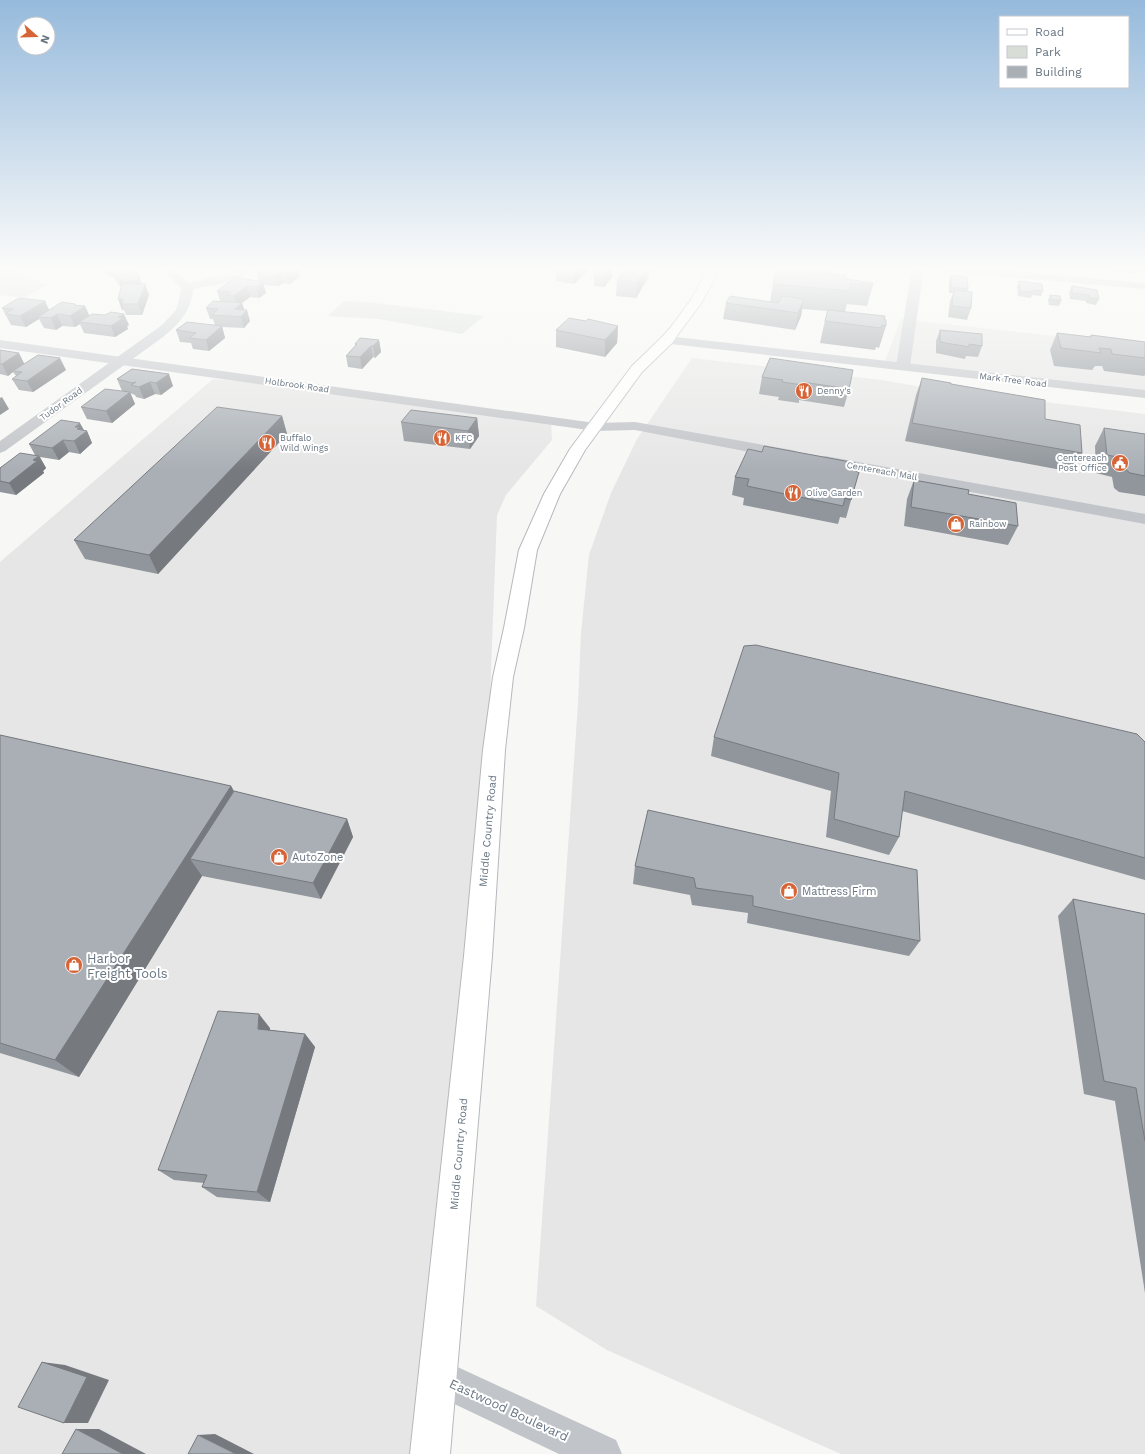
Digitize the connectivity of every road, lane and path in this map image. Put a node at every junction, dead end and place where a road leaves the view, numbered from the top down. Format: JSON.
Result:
{"nodes":[{"id":1,"x":155,"y":336,"type":"edge"},
{"id":2,"x":670,"y":336,"type":"edge"},
{"id":3,"x":908,"y":336,"type":"edge"},
{"id":4,"x":667,"y":340,"type":"junction"},
{"id":5,"x":0,"y":344,"type":"edge"},
{"id":6,"x":122,"y":360,"type":"junction"},
{"id":7,"x":903,"y":366,"type":"junction"},
{"id":8,"x":1145,"y":394,"type":"edge"},
{"id":9,"x":595,"y":427,"type":"junction"},
{"id":10,"x":0,"y":448,"type":"edge"},
{"id":11,"x":1145,"y":519,"type":"edge"},
{"id":12,"x":438,"y":1377,"type":"junction"},
{"id":13,"x":430,"y":1454,"type":"edge"},
{"id":14,"x":602,"y":1454,"type":"edge"}],
"edges":[{"from":1,"to":6,"type":"street","name":"Tudor Road"},
{"from":2,"to":4,"type":"main road","name":"Middle Country Road"},
{"from":3,"to":7,"type":"street"},
{"from":4,"to":7,"type":"street","name":"Mark Tree Road"},
{"from":4,"to":9,"type":"main road","name":"Middle Country Road"},
{"from":5,"to":6,"type":"street","name":"Holbrook Road"},
{"from":6,"to":9,"type":"street","name":"Holbrook Road"},
{"from":6,"to":10,"type":"street","name":"Tudor Road"},
{"from":7,"to":8,"type":"street","name":"Mark Tree Road"},
{"from":9,"to":11,"type":"street","name":"Centereach Mall"},
{"from":9,"to":12,"type":"main road","name":"Middle Country Road"},
{"from":12,"to":13,"type":"main road","name":"Middle Country Road"},
{"from":12,"to":14,"type":"street","name":"Eastwood Boulevard"}]}
